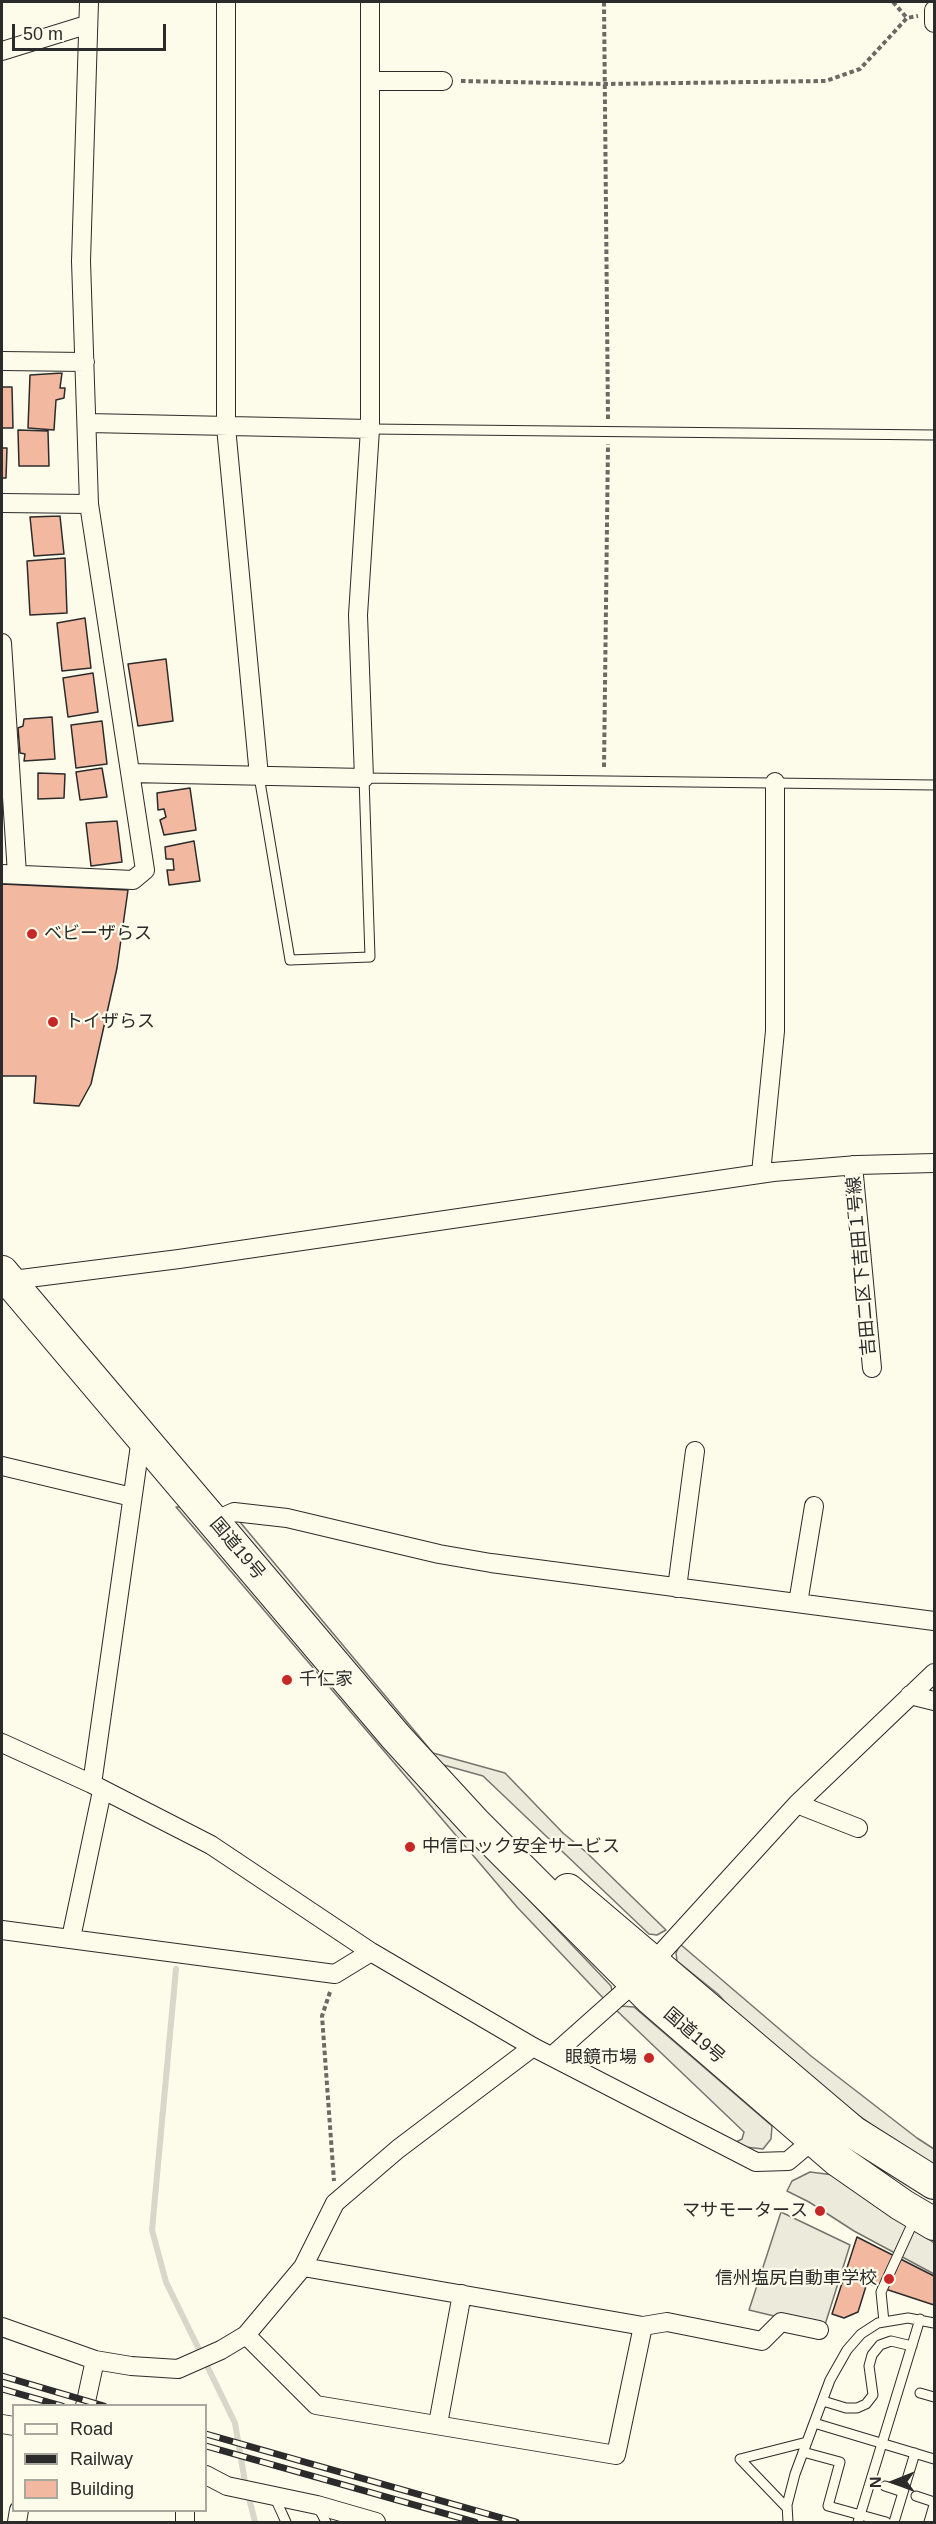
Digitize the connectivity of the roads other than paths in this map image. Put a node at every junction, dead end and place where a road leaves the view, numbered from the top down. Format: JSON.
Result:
{"nodes":[{"id":1,"x":89,"y":2,"type":"edge"},
{"id":2,"x":226,"y":2,"type":"edge"},
{"id":3,"x":370,"y":2,"type":"edge"},
{"id":4,"x":86,"y":25,"type":"junction"},
{"id":5,"x":2,"y":51,"type":"edge"},
{"id":6,"x":370,"y":81,"type":"junction"},
{"id":7,"x":442,"y":81,"type":"road end"},
{"id":8,"x":2,"y":361,"type":"edge"},
{"id":9,"x":85,"y":362,"type":"junction"},
{"id":10,"x":88,"y":423,"type":"junction"},
{"id":11,"x":226,"y":427,"type":"junction"},
{"id":12,"x":370,"y":429,"type":"junction"},
{"id":13,"x":934,"y":435,"type":"edge"},
{"id":14,"x":2,"y":503,"type":"edge"},
{"id":15,"x":90,"y":504,"type":"junction"},
{"id":16,"x":2,"y":643,"type":"edge"},
{"id":17,"x":130,"y":773,"type":"junction"},
{"id":18,"x":260,"y":776,"type":"junction"},
{"id":19,"x":364,"y":778,"type":"junction"},
{"id":20,"x":775,"y":782,"type":"junction"},
{"id":21,"x":934,"y":785,"type":"edge"},
{"id":22,"x":9,"y":874,"type":"edge"},
{"id":23,"x":934,"y":1162,"type":"edge"},
{"id":24,"x":852,"y":1165,"type":"junction"},
{"id":25,"x":761,"y":1173,"type":"junction"},
{"id":26,"x":4,"y":1278,"type":"edge"},
{"id":27,"x":872,"y":1368,"type":"dead end"},
{"id":28,"x":141,"y":1438,"type":"junction"},
{"id":29,"x":695,"y":1451,"type":"dead end"},
{"id":30,"x":2,"y":1466,"type":"edge"},
{"id":31,"x":132,"y":1497,"type":"junction"},
{"id":32,"x":814,"y":1506,"type":"dead end"},
{"id":33,"x":214,"y":1521,"type":"junction"},
{"id":34,"x":677,"y":1588,"type":"junction"},
{"id":35,"x":798,"y":1603,"type":"junction"},
{"id":36,"x":934,"y":1621,"type":"edge"},
{"id":37,"x":934,"y":1673,"type":"edge"},
{"id":38,"x":910,"y":1695,"type":"junction"},
{"id":39,"x":934,"y":1701,"type":"edge"},
{"id":40,"x":2,"y":1743,"type":"edge"},
{"id":41,"x":97,"y":1787,"type":"junction"},
{"id":42,"x":797,"y":1804,"type":"junction"},
{"id":43,"x":858,"y":1828,"type":"dead end"},
{"id":44,"x":2,"y":1930,"type":"edge"},
{"id":45,"x":71,"y":1938,"type":"junction"},
{"id":46,"x":370,"y":1952,"type":"junction"},
{"id":47,"x":644,"y":1972,"type":"junction"},
{"id":48,"x":533,"y":2047,"type":"junction"},
{"id":49,"x":552,"y":2056,"type":"junction"},
{"id":50,"x":836,"y":2117,"type":"junction"},
{"id":51,"x":815,"y":2140,"type":"junction"},
{"id":52,"x":934,"y":2183,"type":"edge"},
{"id":53,"x":926,"y":2219,"type":"edge"},
{"id":54,"x":303,"y":2266,"type":"junction"},
{"id":55,"x":462,"y":2295,"type":"junction"},
{"id":56,"x":920,"y":2319,"type":"junction"},
{"id":57,"x":884,"y":2322,"type":"junction"},
{"id":58,"x":934,"y":2323,"type":"edge"},
{"id":59,"x":643,"y":2326,"type":"junction"},
{"id":60,"x":2,"y":2327,"type":"edge"},
{"id":61,"x":819,"y":2330,"type":"dead end"},
{"id":62,"x":246,"y":2335,"type":"junction"},
{"id":63,"x":912,"y":2346,"type":"junction"},
{"id":64,"x":95,"y":2360,"type":"junction"},
{"id":65,"x":920,"y":2393,"type":"dead end"},
{"id":66,"x":934,"y":2397,"type":"edge"},
{"id":67,"x":823,"y":2401,"type":"junction"},
{"id":68,"x":85,"y":2404,"type":"edge"},
{"id":69,"x":814,"y":2423,"type":"junction"},
{"id":70,"x":438,"y":2424,"type":"junction"},
{"id":71,"x":807,"y":2442,"type":"junction"},
{"id":72,"x":882,"y":2443,"type":"junction"},
{"id":73,"x":803,"y":2452,"type":"junction"},
{"id":74,"x":915,"y":2453,"type":"junction"},
{"id":75,"x":934,"y":2459,"type":"edge"},
{"id":76,"x":207,"y":2476,"type":"edge"},
{"id":77,"x":885,"y":2486,"type":"dead end"},
{"id":78,"x":903,"y":2492,"type":"junction"},
{"id":79,"x":916,"y":2496,"type":"dead end"},
{"id":80,"x":275,"y":2498,"type":"junction"},
{"id":81,"x":934,"y":2503,"type":"edge"},
{"id":82,"x":317,"y":2505,"type":"junction"},
{"id":83,"x":787,"y":2508,"type":"junction"},
{"id":84,"x":859,"y":2519,"type":"edge"},
{"id":85,"x":790,"y":2522,"type":"edge"},
{"id":86,"x":882,"y":2522,"type":"edge"},
{"id":87,"x":286,"y":2523,"type":"edge"},
{"id":88,"x":326,"y":2523,"type":"edge"},
{"id":89,"x":376,"y":2523,"type":"edge"},
{"id":90,"x":894,"y":2523,"type":"edge"},
{"id":91,"x":929,"y":2523,"type":"edge"}],
"edges":[{"from":1,"to":4,"type":"street"},
{"from":2,"to":11,"type":"street"},
{"from":3,"to":6,"type":"street"},
{"from":4,"to":5,"type":"street"},
{"from":4,"to":9,"type":"street"},
{"from":6,"to":7,"type":"street"},
{"from":6,"to":12,"type":"street"},
{"from":8,"to":9,"type":"street"},
{"from":9,"to":10,"type":"street"},
{"from":10,"to":11,"type":"street"},
{"from":10,"to":15,"type":"street"},
{"from":11,"to":12,"type":"street"},
{"from":11,"to":18,"type":"street"},
{"from":12,"to":13,"type":"lane"},
{"from":12,"to":19,"type":"street"},
{"from":14,"to":15,"type":"street"},
{"from":15,"to":17,"type":"street"},
{"from":16,"to":22,"type":"street"},
{"from":17,"to":18,"type":"street"},
{"from":17,"to":22,"type":"street"},
{"from":18,"to":19,"type":"street"},
{"from":18,"to":19,"type":"lane"},
{"from":19,"to":20,"type":"lane"},
{"from":20,"to":21,"type":"lane"},
{"from":20,"to":25,"type":"street"},
{"from":23,"to":24,"type":"street"},
{"from":24,"to":25,"type":"street"},
{"from":24,"to":27,"type":"street","name":"吉田二区下吉田１号線"},
{"from":25,"to":26,"type":"street"},
{"from":26,"to":28,"type":"highway","name":"国道19号"},
{"from":28,"to":31,"type":"street"},
{"from":28,"to":33,"type":"highway","name":"国道19号"},
{"from":29,"to":34,"type":"street"},
{"from":30,"to":31,"type":"street"},
{"from":31,"to":41,"type":"street"},
{"from":32,"to":35,"type":"street"},
{"from":33,"to":34,"type":"street"},
{"from":33,"to":47,"type":"highway","name":"国道19号"},
{"from":34,"to":35,"type":"street"},
{"from":35,"to":36,"type":"street"},
{"from":37,"to":38,"type":"street"},
{"from":38,"to":39,"type":"street"},
{"from":38,"to":42,"type":"street"},
{"from":40,"to":41,"type":"street"},
{"from":41,"to":45,"type":"street"},
{"from":41,"to":46,"type":"street"},
{"from":42,"to":43,"type":"street"},
{"from":42,"to":47,"type":"street"},
{"from":44,"to":45,"type":"street"},
{"from":45,"to":46,"type":"street"},
{"from":46,"to":48,"type":"street"},
{"from":47,"to":49,"type":"street"},
{"from":47,"to":50,"type":"highway","name":"国道19号"},
{"from":47,"to":51,"type":"highway","name":"国道19号"},
{"from":48,"to":49,"type":"street"},
{"from":48,"to":54,"type":"street"},
{"from":49,"to":51,"type":"street"},
{"from":50,"to":51,"type":"street"},
{"from":50,"to":52,"type":"highway","name":"国道19号"},
{"from":51,"to":53,"type":"highway","name":"国道19号"},
{"from":53,"to":57,"type":"lane"},
{"from":54,"to":55,"type":"street"},
{"from":54,"to":62,"type":"street"},
{"from":55,"to":59,"type":"street"},
{"from":55,"to":70,"type":"street"},
{"from":56,"to":57,"type":"lane"},
{"from":56,"to":58,"type":"lane"},
{"from":56,"to":63,"type":"lane"},
{"from":57,"to":67,"type":"lane"},
{"from":59,"to":61,"type":"street"},
{"from":59,"to":70,"type":"street"},
{"from":60,"to":64,"type":"street"},
{"from":62,"to":64,"type":"street"},
{"from":62,"to":70,"type":"street"},
{"from":63,"to":67,"type":"lane"},
{"from":63,"to":72,"type":"lane"},
{"from":64,"to":68,"type":"street"},
{"from":65,"to":66,"type":"lane"},
{"from":67,"to":69,"type":"lane"},
{"from":69,"to":71,"type":"lane"},
{"from":69,"to":72,"type":"lane"},
{"from":71,"to":73,"type":"lane"},
{"from":71,"to":83,"type":"lane"},
{"from":72,"to":74,"type":"lane"},
{"from":72,"to":84,"type":"lane"},
{"from":73,"to":83,"type":"lane"},
{"from":73,"to":84,"type":"lane"},
{"from":74,"to":75,"type":"lane"},
{"from":74,"to":78,"type":"lane"},
{"from":76,"to":80,"type":"street"},
{"from":77,"to":78,"type":"lane"},
{"from":78,"to":90,"type":"lane"},
{"from":79,"to":81,"type":"lane"},
{"from":80,"to":82,"type":"street"},
{"from":80,"to":87,"type":"lane"},
{"from":81,"to":91,"type":"lane"},
{"from":82,"to":88,"type":"lane"},
{"from":82,"to":89,"type":"street"},
{"from":83,"to":85,"type":"lane"},
{"from":84,"to":86,"type":"lane"}]}
